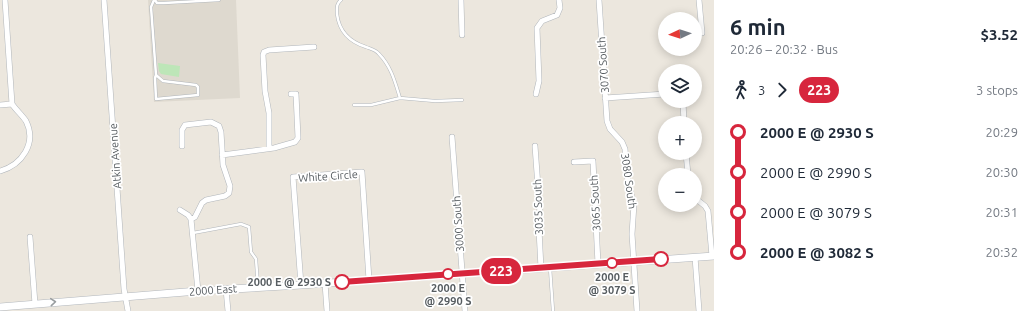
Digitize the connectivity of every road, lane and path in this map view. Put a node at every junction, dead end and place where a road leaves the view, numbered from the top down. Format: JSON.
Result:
{"nodes":[{"id":1,"x":5,"y":0,"type":"edge"},
{"id":2,"x":104,"y":0,"type":"edge"},
{"id":3,"x":154,"y":0,"type":"edge"},
{"id":4,"x":219,"y":0,"type":"edge"},
{"id":5,"x":341,"y":0,"type":"edge"},
{"id":6,"x":461,"y":0,"type":"edge"},
{"id":7,"x":560,"y":0,"type":"edge"},
{"id":8,"x":599,"y":0,"type":"edge"},
{"id":9,"x":699,"y":0,"type":"edge"},
{"id":10,"x":700,"y":12,"type":"edge"},
{"id":11,"x":462,"y":35,"type":"dead end"},
{"id":12,"x":314,"y":47,"type":"dead end"},
{"id":13,"x":156,"y":75,"type":"junction"},
{"id":14,"x":291,"y":94,"type":"dead end"},
{"id":15,"x":536,"y":94,"type":"dead end"},
{"id":16,"x":658,"y":94,"type":"edge"},
{"id":17,"x":400,"y":98,"type":"junction"},
{"id":18,"x":605,"y":98,"type":"junction"},
{"id":19,"x":462,"y":100,"type":"dead end"},
{"id":20,"x":12,"y":104,"type":"junction"},
{"id":21,"x":0,"y":105,"type":"edge"},
{"id":22,"x":354,"y":105,"type":"dead end"},
{"id":23,"x":610,"y":129,"type":"joint"},
{"id":24,"x":452,"y":136,"type":"dead end"},
{"id":25,"x":182,"y":146,"type":"dead end"},
{"id":26,"x":535,"y":146,"type":"dead end"},
{"id":27,"x":269,"y":148,"type":"junction"},
{"id":28,"x":222,"y":156,"type":"junction"},
{"id":29,"x":574,"y":162,"type":"dead end"},
{"id":30,"x":0,"y":171,"type":"edge"},
{"id":31,"x":702,"y":204,"type":"edge"},
{"id":32,"x":180,"y":210,"type":"dead end"},
{"id":33,"x":191,"y":219,"type":"junction"},
{"id":34,"x":193,"y":233,"type":"junction"},
{"id":35,"x":30,"y":237,"type":"dead end"},
{"id":36,"x":713,"y":256,"type":"edge"},
{"id":37,"x":695,"y":257,"type":"junction"},
{"id":38,"x":633,"y":261,"type":"junction"},
{"id":39,"x":598,"y":264,"type":"junction"},
{"id":40,"x":550,"y":267,"type":"junction"},
{"id":41,"x":541,"y":268,"type":"junction"},
{"id":42,"x":462,"y":274,"type":"junction"},
{"id":43,"x":369,"y":280,"type":"junction"},
{"id":44,"x":325,"y":283,"type":"junction"},
{"id":45,"x":301,"y":285,"type":"junction"},
{"id":46,"x":258,"y":287,"type":"junction"},
{"id":47,"x":226,"y":289,"type":"junction"},
{"id":48,"x":198,"y":291,"type":"junction"},
{"id":49,"x":126,"y":296,"type":"junction"},
{"id":50,"x":35,"y":304,"type":"junction"},
{"id":51,"x":0,"y":307,"type":"edge"},
{"id":52,"x":128,"y":311,"type":"edge"},
{"id":53,"x":228,"y":311,"type":"edge"},
{"id":54,"x":327,"y":311,"type":"edge"},
{"id":55,"x":465,"y":311,"type":"edge"},
{"id":56,"x":552,"y":311,"type":"edge"},
{"id":57,"x":637,"y":311,"type":"edge"},
{"id":58,"x":699,"y":311,"type":"edge"}],
"edges":[{"from":1,"to":20,"type":"street"},
{"from":2,"to":49,"type":"street","name":"Atkin Avenue"},
{"from":3,"to":4,"type":"lane"},
{"from":3,"to":13,"type":"lane"},
{"from":5,"to":17,"type":"lane"},
{"from":6,"to":11,"type":"street"},
{"from":7,"to":15,"type":"street"},
{"from":8,"to":18,"type":"street","name":"3070 South"},
{"from":9,"to":10,"type":"street"},
{"from":12,"to":27,"type":"street"},
{"from":13,"to":13,"type":"lane"},
{"from":14,"to":27,"type":"street"},
{"from":16,"to":18,"type":"street"},
{"from":17,"to":19,"type":"lane"},
{"from":17,"to":22,"type":"lane"},
{"from":18,"to":23,"type":"street","name":"3070 South"},
{"from":20,"to":21,"type":"street"},
{"from":20,"to":30,"type":"street"},
{"from":23,"to":38,"type":"street","name":"3080 South"},
{"from":24,"to":42,"type":"street","name":"3000 South"},
{"from":25,"to":28,"type":"street"},
{"from":26,"to":41,"type":"street","name":"3035 South"},
{"from":27,"to":28,"type":"street"},
{"from":28,"to":33,"type":"street"},
{"from":29,"to":39,"type":"street","name":"3065 South"},
{"from":31,"to":36,"type":"street"},
{"from":32,"to":33,"type":"street"},
{"from":33,"to":34,"type":"street"},
{"from":34,"to":46,"type":"lane"},
{"from":34,"to":48,"type":"street"},
{"from":35,"to":50,"type":"street"},
{"from":36,"to":37,"type":"street","name":"2000 East"},
{"from":37,"to":38,"type":"street","name":"2000 East"},
{"from":37,"to":58,"type":"street"},
{"from":38,"to":39,"type":"street","name":"2000 East"},
{"from":38,"to":57,"type":"street","name":"3080 South"},
{"from":39,"to":40,"type":"street","name":"2000 East"},
{"from":40,"to":41,"type":"street","name":"2000 East"},
{"from":40,"to":56,"type":"lane"},
{"from":41,"to":42,"type":"street","name":"2000 East"},
{"from":42,"to":43,"type":"street","name":"2000 East"},
{"from":42,"to":55,"type":"street","name":"3000 South"},
{"from":43,"to":44,"type":"street","name":"2000 East"},
{"from":43,"to":45,"type":"street","name":"White Circle"},
{"from":44,"to":45,"type":"street","name":"2000 East"},
{"from":44,"to":54,"type":"street"},
{"from":45,"to":46,"type":"street","name":"2000 East"},
{"from":46,"to":47,"type":"street","name":"2000 East"},
{"from":47,"to":48,"type":"street","name":"2000 East"},
{"from":47,"to":53,"type":"street"},
{"from":48,"to":49,"type":"street","name":"2000 East"},
{"from":50,"to":49,"type":"street","name":"2000 East","one_way":true},
{"from":49,"to":52,"type":"street","name":"Atkin Avenue"},
{"from":50,"to":51,"type":"street","name":"2000 East"}]}
